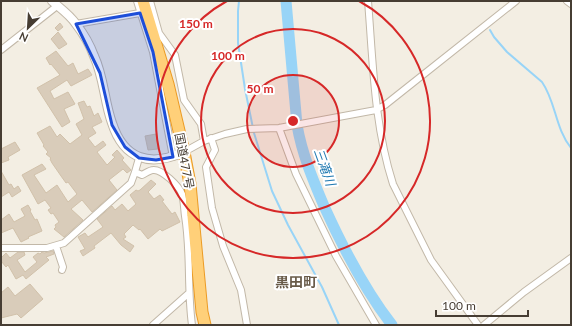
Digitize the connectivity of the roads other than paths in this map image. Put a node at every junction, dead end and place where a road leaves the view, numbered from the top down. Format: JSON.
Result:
{"nodes":[{"id":1,"x":137,"y":1,"type":"edge"},
{"id":2,"x":143,"y":1,"type":"edge"},
{"id":3,"x":150,"y":1,"type":"edge"},
{"id":4,"x":368,"y":1,"type":"edge"},
{"id":5,"x":516,"y":1,"type":"edge"},
{"id":6,"x":566,"y":1,"type":"edge"},
{"id":7,"x":54,"y":3,"type":"edge"},
{"id":8,"x":571,"y":4,"type":"edge"},
{"id":9,"x":140,"y":13,"type":"junction"},
{"id":10,"x":76,"y":24,"type":"junction"},
{"id":11,"x":1,"y":50,"type":"edge"},
{"id":12,"x":376,"y":110,"type":"junction"},
{"id":13,"x":280,"y":127,"type":"junction"},
{"id":14,"x":211,"y":138,"type":"junction"},
{"id":15,"x":204,"y":141,"type":"junction"},
{"id":16,"x":184,"y":152,"type":"junction"},
{"id":17,"x":173,"y":157,"type":"junction"},
{"id":18,"x":139,"y":158,"type":"junction"},
{"id":19,"x":135,"y":172,"type":"junction"},
{"id":20,"x":56,"y":246,"type":"junction"},
{"id":21,"x":1,"y":248,"type":"edge"},
{"id":22,"x":571,"y":258,"type":"edge"},
{"id":23,"x":62,"y":270,"type":"dead end"},
{"id":24,"x":189,"y":293,"type":"junction"},
{"id":25,"x":153,"y":325,"type":"edge"},
{"id":26,"x":192,"y":325,"type":"edge"},
{"id":27,"x":205,"y":325,"type":"edge"},
{"id":28,"x":247,"y":325,"type":"edge"},
{"id":29,"x":376,"y":325,"type":"edge"},
{"id":30,"x":478,"y":325,"type":"edge"},
{"id":31,"x":484,"y":325,"type":"edge"}],
"edges":[{"from":1,"to":9,"type":"street"},
{"from":2,"to":16,"type":"highway","name":"国道477号"},
{"from":3,"to":15,"type":"street"},
{"from":4,"to":12,"type":"street"},
{"from":5,"to":12,"type":"street"},
{"from":6,"to":8,"type":"street"},
{"from":7,"to":10,"type":"street"},
{"from":7,"to":11,"type":"street"},
{"from":9,"to":10,"type":"street"},
{"from":9,"to":17,"type":"street"},
{"from":10,"to":18,"type":"street"},
{"from":12,"to":13,"type":"street"},
{"from":12,"to":30,"type":"street"},
{"from":13,"to":14,"type":"street"},
{"from":13,"to":29,"type":"street"},
{"from":14,"to":15,"type":"street"},
{"from":14,"to":28,"type":"street"},
{"from":15,"to":16,"type":"street"},
{"from":16,"to":17,"type":"street"},
{"from":16,"to":27,"type":"highway","name":"国道477号"},
{"from":17,"to":18,"type":"street"},
{"from":18,"to":19,"type":"street"},
{"from":19,"to":20,"type":"street"},
{"from":19,"to":24,"type":"street"},
{"from":20,"to":21,"type":"street"},
{"from":20,"to":23,"type":"street"},
{"from":22,"to":31,"type":"street"},
{"from":24,"to":25,"type":"street"},
{"from":24,"to":26,"type":"street"}]}
